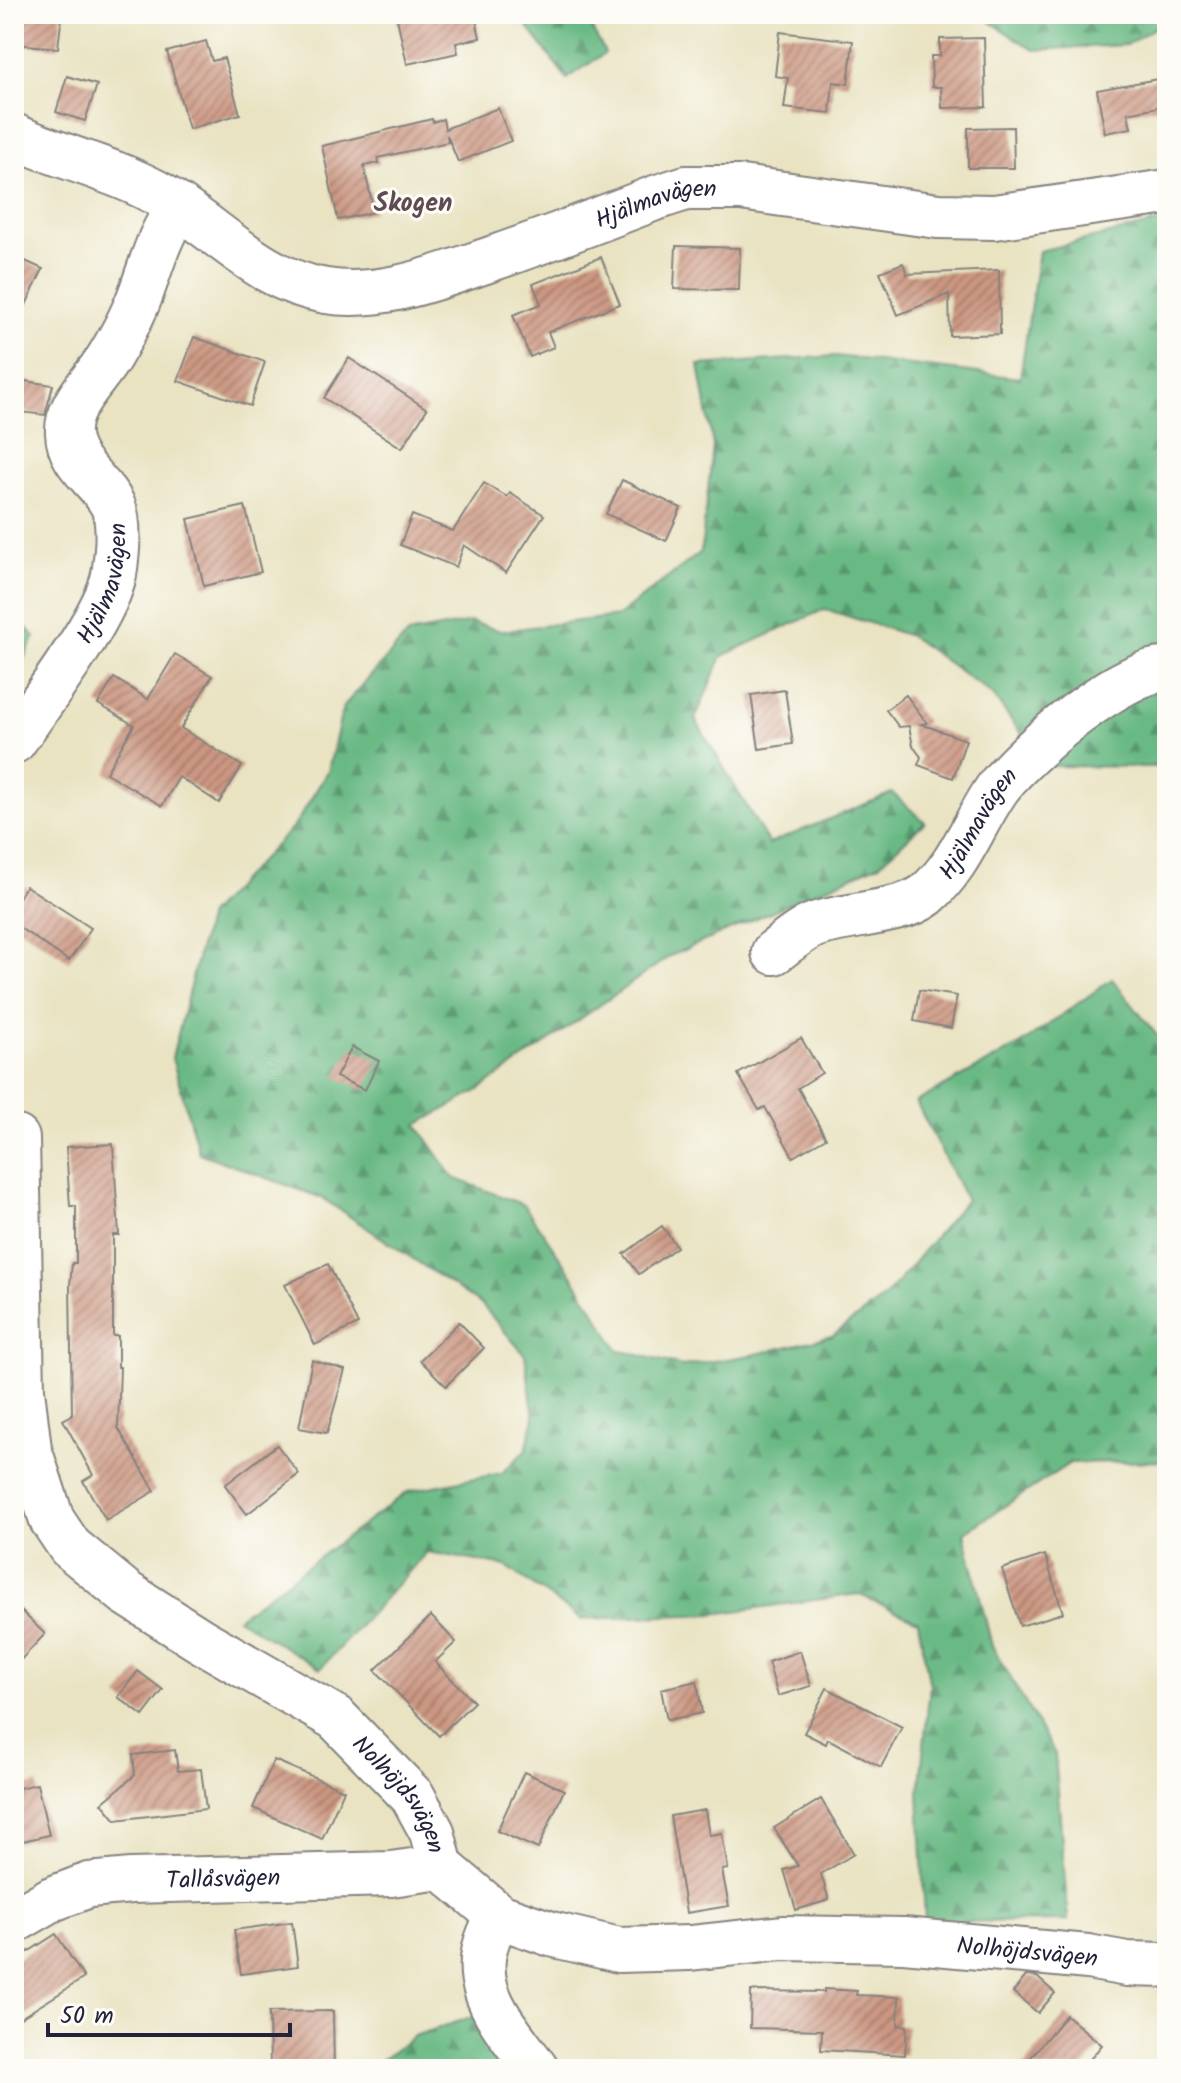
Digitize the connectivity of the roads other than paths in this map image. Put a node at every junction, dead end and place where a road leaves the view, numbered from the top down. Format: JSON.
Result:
{"nodes":[{"id":1,"x":14,"y":136,"type":"edge"},
{"id":2,"x":1167,"y":192,"type":"edge"},
{"id":3,"x":180,"y":207,"type":"junction"},
{"id":4,"x":1167,"y":670,"type":"edge"},
{"id":5,"x":14,"y":741,"type":"edge"},
{"id":6,"x":774,"y":952,"type":"dead end"},
{"id":7,"x":17,"y":1138,"type":"dead end"},
{"id":8,"x":441,"y":1867,"type":"junction"},
{"id":9,"x":499,"y":1916,"type":"junction"},
{"id":10,"x":14,"y":1921,"type":"edge"},
{"id":11,"x":1167,"y":1965,"type":"edge"},
{"id":12,"x":536,"y":2069,"type":"edge"}],
"edges":[{"from":1,"to":3,"type":"street","name":"Hjälmavägen"},
{"from":2,"to":3,"type":"street","name":"Hjälmavägen"},
{"from":3,"to":5,"type":"street","name":"Hjälmavägen"},
{"from":4,"to":6,"type":"street","name":"Hjälmavägen"},
{"from":7,"to":8,"type":"street","name":"Nolhöjdsvägen"},
{"from":8,"to":9,"type":"street","name":"Nolhöjdsvägen"},
{"from":8,"to":10,"type":"street","name":"Tallåsvägen"},
{"from":9,"to":11,"type":"street","name":"Nolhöjdsvägen"},
{"from":9,"to":12,"type":"street"}]}
